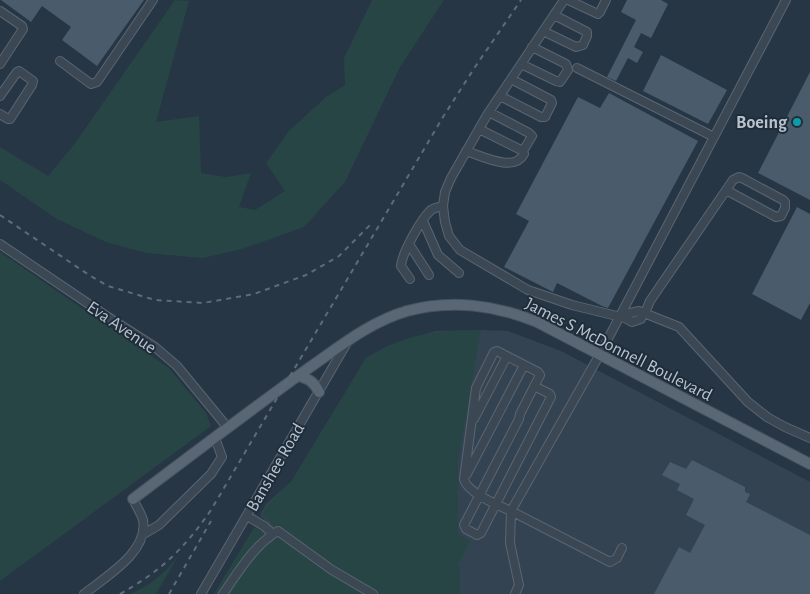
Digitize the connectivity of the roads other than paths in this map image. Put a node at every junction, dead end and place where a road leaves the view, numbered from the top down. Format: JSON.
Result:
{"nodes":[{"id":1,"x":153,"y":0,"type":"edge"},
{"id":2,"x":564,"y":0,"type":"edge"},
{"id":3,"x":568,"y":0,"type":"edge"},
{"id":4,"x":606,"y":0,"type":"edge"},
{"id":5,"x":786,"y":0,"type":"edge"},
{"id":6,"x":0,"y":10,"type":"edge"},
{"id":7,"x":554,"y":15,"type":"junction"},
{"id":8,"x":543,"y":31,"type":"junction"},
{"id":9,"x":532,"y":47,"type":"junction"},
{"id":10,"x":60,"y":61,"type":"dead end"},
{"id":11,"x":0,"y":64,"type":"edge"},
{"id":12,"x":521,"y":64,"type":"junction"},
{"id":13,"x":577,"y":68,"type":"dead end"},
{"id":14,"x":511,"y":79,"type":"junction"},
{"id":15,"x":0,"y":96,"type":"edge"},
{"id":16,"x":500,"y":96,"type":"junction"},
{"id":17,"x":489,"y":112,"type":"junction"},
{"id":18,"x":0,"y":114,"type":"edge"},
{"id":19,"x":479,"y":129,"type":"junction"},
{"id":20,"x":714,"y":137,"type":"junction"},
{"id":21,"x":466,"y":151,"type":"junction"},
{"id":22,"x":523,"y":151,"type":"junction"},
{"id":23,"x":726,"y":190,"type":"junction"},
{"id":24,"x":443,"y":206,"type":"junction"},
{"id":25,"x":422,"y":221,"type":"junction"},
{"id":26,"x":0,"y":244,"type":"edge"},
{"id":27,"x":409,"y":244,"type":"junction"},
{"id":28,"x":459,"y":273,"type":"dead end"},
{"id":29,"x":429,"y":275,"type":"dead end"},
{"id":30,"x":410,"y":279,"type":"dead end"},
{"id":31,"x":644,"y":313,"type":"junction"},
{"id":32,"x":622,"y":318,"type":"junction"},
{"id":33,"x":349,"y":340,"type":"junction"},
{"id":34,"x":600,"y":354,"type":"junction"},
{"id":35,"x":507,"y":356,"type":"junction"},
{"id":36,"x":524,"y":365,"type":"junction"},
{"id":37,"x":299,"y":376,"type":"junction"},
{"id":38,"x":534,"y":386,"type":"junction"},
{"id":39,"x":319,"y":392,"type":"junction"},
{"id":40,"x":471,"y":425,"type":"junction"},
{"id":41,"x":228,"y":428,"type":"junction"},
{"id":42,"x":215,"y":438,"type":"junction"},
{"id":43,"x":810,"y":438,"type":"edge"},
{"id":44,"x":810,"y":464,"type":"edge"},
{"id":45,"x":464,"y":479,"type":"junction"},
{"id":46,"x":480,"y":495,"type":"junction"},
{"id":47,"x":133,"y":499,"type":"joint"},
{"id":48,"x":496,"y":504,"type":"junction"},
{"id":49,"x":511,"y":511,"type":"junction"},
{"id":50,"x":247,"y":516,"type":"junction"},
{"id":51,"x":273,"y":534,"type":"junction"},
{"id":52,"x":142,"y":535,"type":"junction"},
{"id":53,"x":622,"y":548,"type":"dead end"},
{"id":54,"x":84,"y":594,"type":"edge"},
{"id":55,"x":201,"y":594,"type":"edge"},
{"id":56,"x":223,"y":594,"type":"edge"},
{"id":57,"x":373,"y":594,"type":"edge"},
{"id":58,"x":515,"y":594,"type":"edge"}],
"edges":[{"from":1,"to":10,"type":"street"},
{"from":2,"to":7,"type":"street"},
{"from":3,"to":4,"type":"street"},
{"from":5,"to":20,"type":"street"},
{"from":6,"to":11,"type":"street"},
{"from":7,"to":8,"type":"street"},
{"from":7,"to":8,"type":"street"},
{"from":8,"to":9,"type":"street"},
{"from":9,"to":12,"type":"street"},
{"from":9,"to":12,"type":"street"},
{"from":12,"to":14,"type":"street"},
{"from":13,"to":20,"type":"street"},
{"from":14,"to":16,"type":"street"},
{"from":14,"to":16,"type":"street"},
{"from":15,"to":18,"type":"street"},
{"from":16,"to":17,"type":"street"},
{"from":17,"to":19,"type":"street"},
{"from":17,"to":22,"type":"street"},
{"from":19,"to":21,"type":"street"},
{"from":19,"to":22,"type":"street"},
{"from":20,"to":32,"type":"street"},
{"from":21,"to":22,"type":"street"},
{"from":21,"to":24,"type":"street"},
{"from":23,"to":23,"type":"street"},
{"from":23,"to":31,"type":"street"},
{"from":24,"to":25,"type":"street"},
{"from":24,"to":32,"type":"street"},
{"from":25,"to":27,"type":"street"},
{"from":25,"to":28,"type":"street"},
{"from":26,"to":41,"type":"street","name":"Eva Avenue"},
{"from":27,"to":29,"type":"street"},
{"from":27,"to":30,"type":"street"},
{"from":31,"to":32,"type":"street"},
{"from":31,"to":43,"type":"street"},
{"from":32,"to":34,"type":"street"},
{"from":33,"to":34,"type":"main road","name":"James S McDonnell Boulevard"},
{"from":33,"to":37,"type":"main road","name":"James S McDonnell Boulevard"},
{"from":33,"to":39,"type":"street","name":"Banshee Road"},
{"from":34,"to":44,"type":"main road","name":"James S McDonnell Boulevard"},
{"from":34,"to":49,"type":"street"},
{"from":35,"to":36,"type":"street"},
{"from":35,"to":40,"type":"street"},
{"from":35,"to":40,"type":"street"},
{"from":36,"to":38,"type":"street"},
{"from":36,"to":45,"type":"street"},
{"from":37,"to":39,"type":"main road"},
{"from":37,"to":41,"type":"main road","name":"James S McDonnell Boulevard"},
{"from":38,"to":46,"type":"street"},
{"from":38,"to":48,"type":"street"},
{"from":39,"to":50,"type":"street","name":"Banshee Road"},
{"from":40,"to":45,"type":"street"},
{"from":41,"to":42,"type":"main road","name":"James S McDonnell Boulevard"},
{"from":42,"to":47,"type":"main road","name":"James S McDonnell Boulevard"},
{"from":42,"to":52,"type":"street"},
{"from":45,"to":46,"type":"street"},
{"from":46,"to":48,"type":"street"},
{"from":46,"to":48,"type":"street"},
{"from":47,"to":52,"type":"street"},
{"from":48,"to":49,"type":"street"},
{"from":49,"to":53,"type":"street"},
{"from":49,"to":58,"type":"street"},
{"from":50,"to":51,"type":"street"},
{"from":50,"to":55,"type":"street","name":"Banshee Road"},
{"from":51,"to":56,"type":"street"},
{"from":51,"to":57,"type":"street"},
{"from":52,"to":54,"type":"street"}]}
